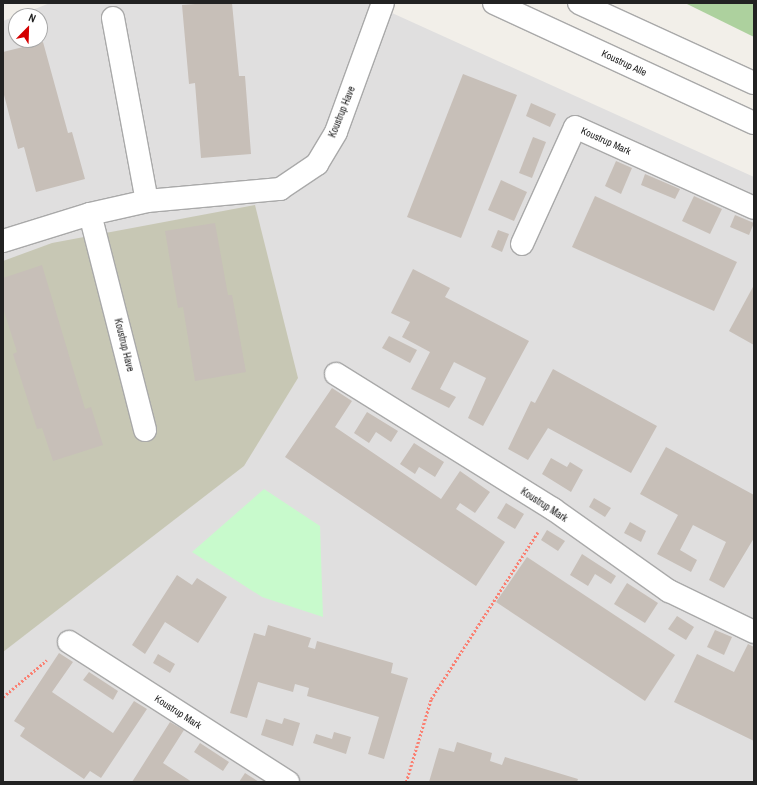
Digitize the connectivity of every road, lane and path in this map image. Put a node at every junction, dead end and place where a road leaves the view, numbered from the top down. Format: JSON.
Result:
{"nodes":[{"id":1,"x":384,"y":3,"type":"edge"},
{"id":2,"x":494,"y":3,"type":"edge"},
{"id":3,"x":579,"y":3,"type":"edge"},
{"id":4,"x":113,"y":18,"type":"dead end"},
{"id":5,"x":754,"y":84,"type":"edge"},
{"id":6,"x":754,"y":122,"type":"edge"},
{"id":7,"x":147,"y":201,"type":"junction"},
{"id":8,"x":754,"y":208,"type":"edge"},
{"id":9,"x":90,"y":214,"type":"junction"},
{"id":10,"x":3,"y":241,"type":"edge"},
{"id":11,"x":522,"y":244,"type":"dead end"},
{"id":12,"x":336,"y":374,"type":"dead end"},
{"id":13,"x":145,"y":430,"type":"dead end"},
{"id":14,"x":553,"y":509,"type":"junction"},
{"id":15,"x":754,"y":632,"type":"edge"},
{"id":16,"x":69,"y":642,"type":"joint"},
{"id":17,"x":3,"y":697,"type":"edge"},
{"id":18,"x":288,"y":782,"type":"edge"},
{"id":19,"x":406,"y":782,"type":"edge"}],
"edges":[{"from":1,"to":7,"type":"street","name":"Koustrup Have"},
{"from":2,"to":6,"type":"street","name":"Koustrup Alle"},
{"from":3,"to":5,"type":"street"},
{"from":4,"to":7,"type":"street"},
{"from":7,"to":9,"type":"street","name":"Koustrup Have"},
{"from":8,"to":11,"type":"street","name":"Koustrup Mark"},
{"from":9,"to":10,"type":"street","name":"Koustrup Have"},
{"from":9,"to":13,"type":"street","name":"Koustrup Have"},
{"from":12,"to":14,"type":"street","name":"Koustrup Mark"},
{"from":14,"to":15,"type":"street","name":"Koustrup Mark"},
{"from":14,"to":19,"type":"path"},
{"from":16,"to":17,"type":"path"},
{"from":16,"to":18,"type":"street","name":"Koustrup Mark"}]}
